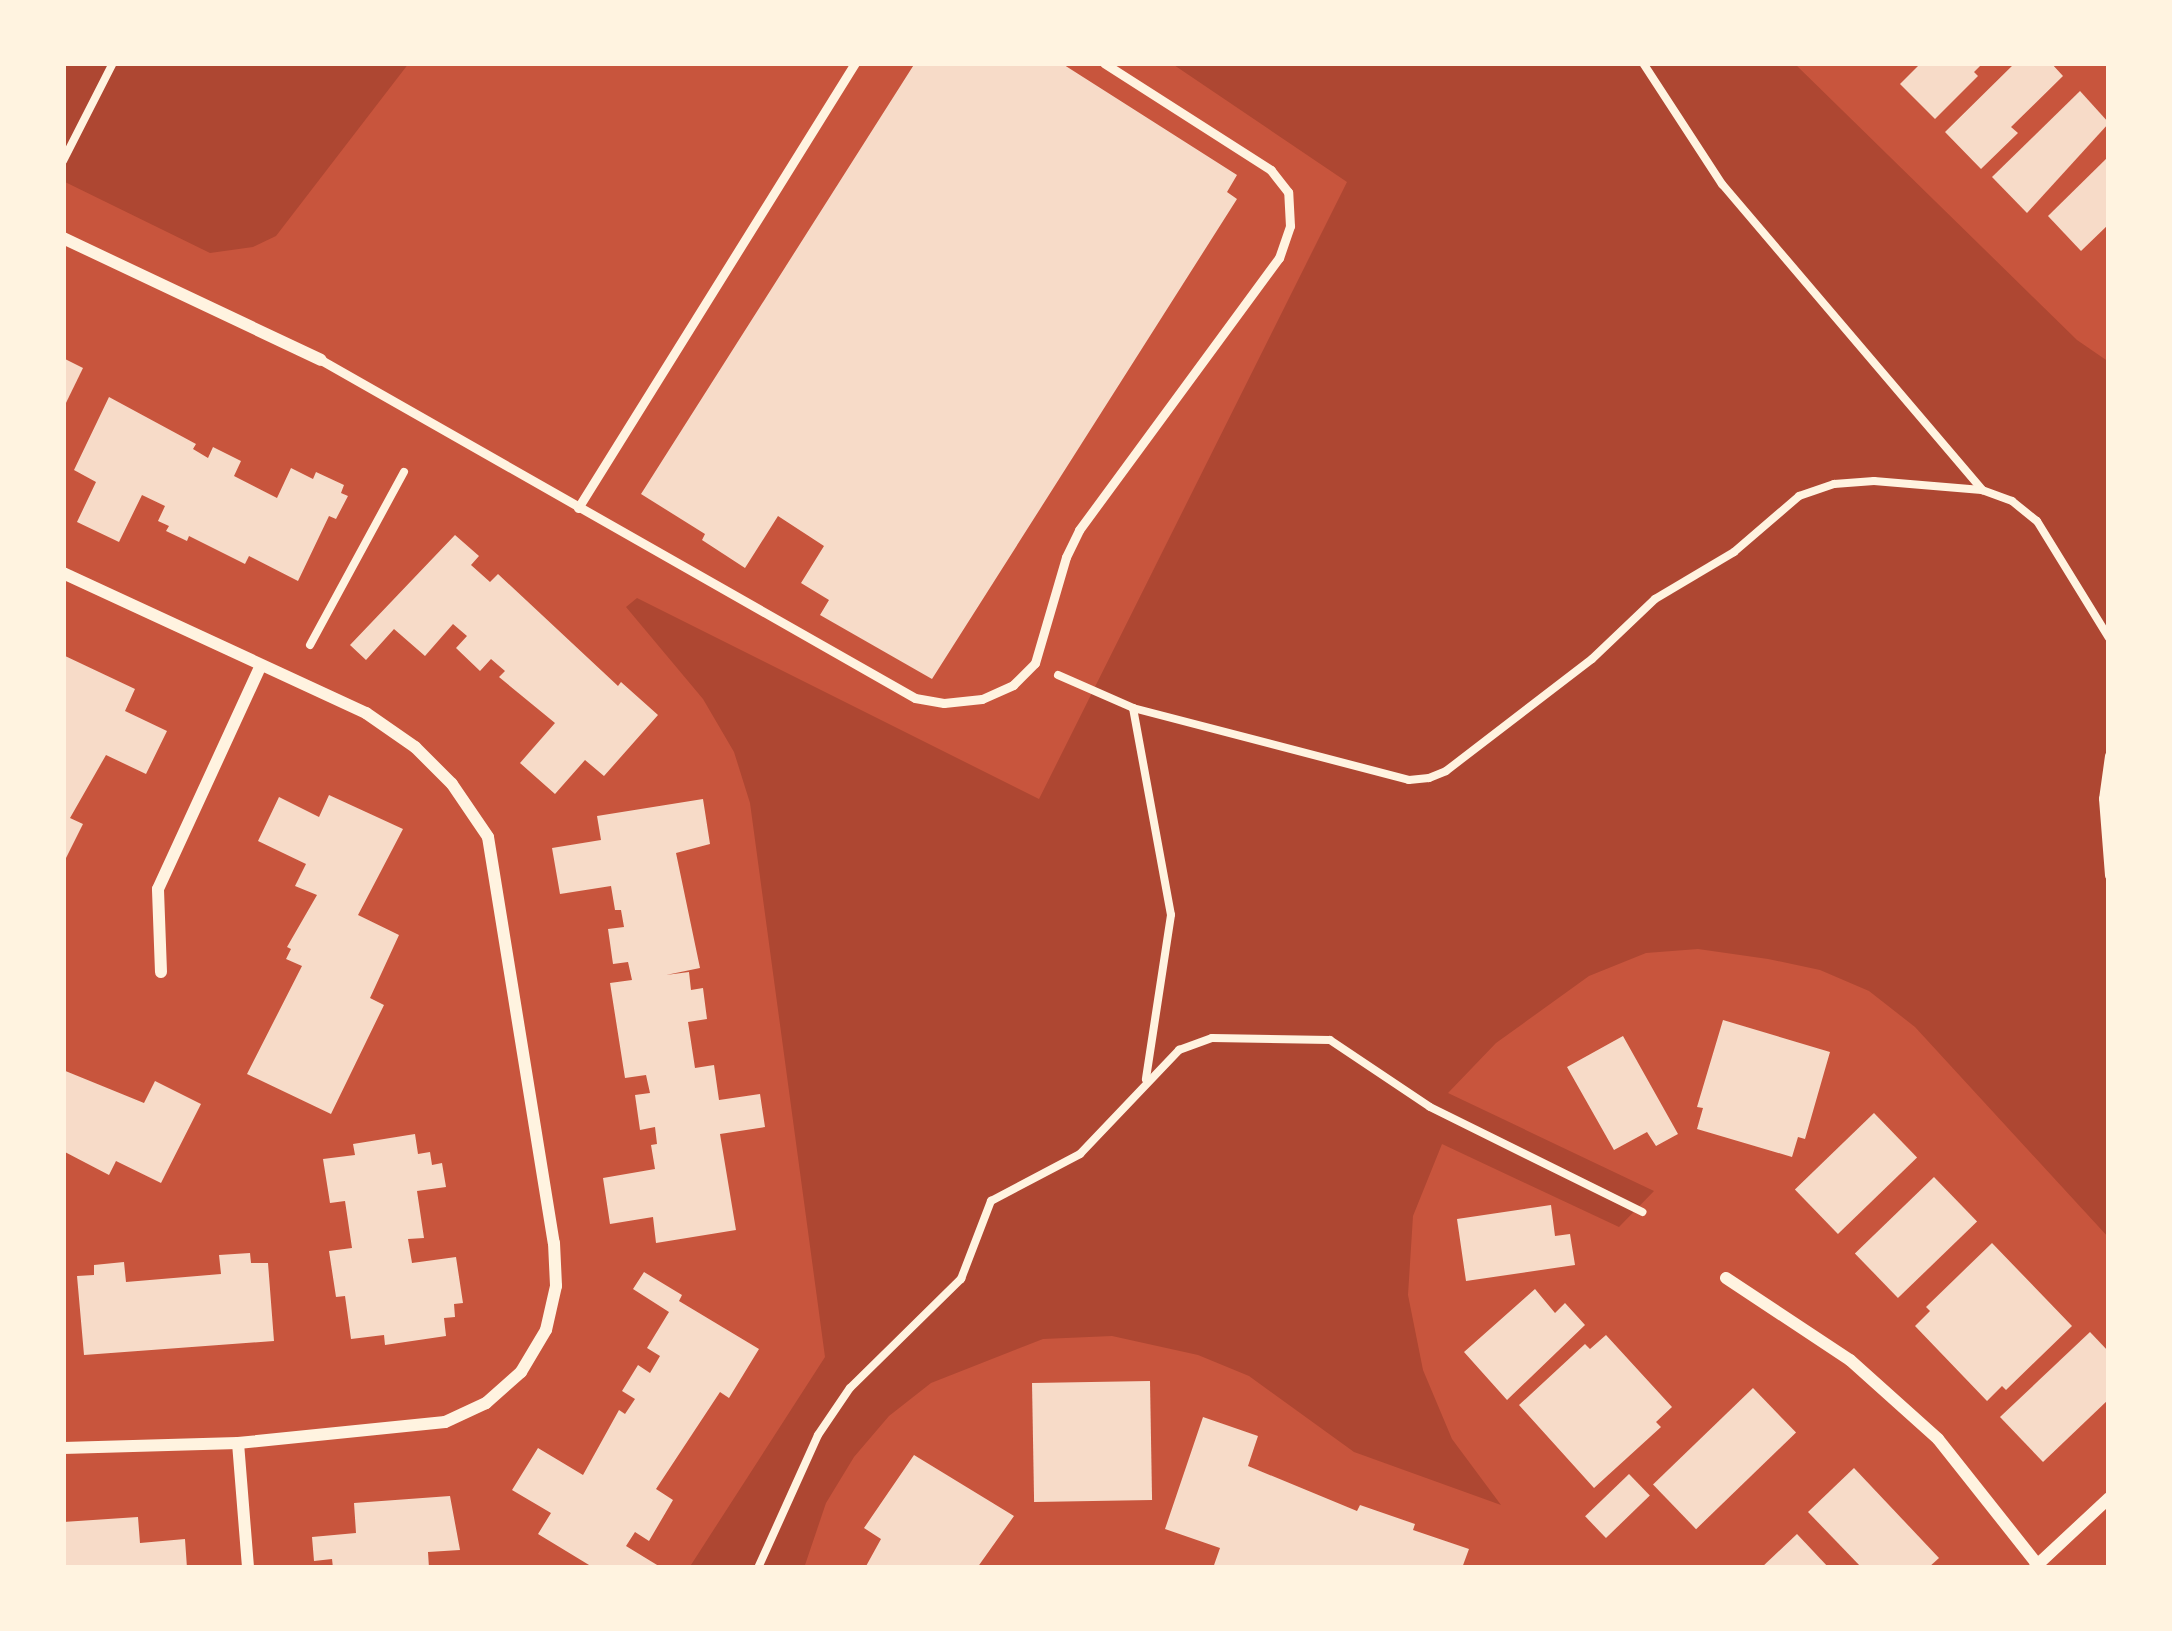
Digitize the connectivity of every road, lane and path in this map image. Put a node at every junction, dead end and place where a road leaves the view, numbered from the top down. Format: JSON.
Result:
{"nodes":[{"id":1,"x":112,"y":63,"type":"edge"},
{"id":2,"x":855,"y":63,"type":"edge"},
{"id":3,"x":1104,"y":63,"type":"edge"},
{"id":4,"x":1643,"y":63,"type":"edge"},
{"id":5,"x":63,"y":161,"type":"edge"},
{"id":6,"x":63,"y":238,"type":"edge"},
{"id":7,"x":321,"y":360,"type":"joint"},
{"id":8,"x":404,"y":472,"type":"dead end"},
{"id":9,"x":1982,"y":490,"type":"junction"},
{"id":10,"x":578,"y":508,"type":"junction"},
{"id":11,"x":63,"y":573,"type":"edge"},
{"id":12,"x":2109,"y":638,"type":"edge"},
{"id":13,"x":310,"y":645,"type":"dead end"},
{"id":14,"x":1035,"y":662,"type":"junction"},
{"id":15,"x":260,"y":667,"type":"junction"},
{"id":16,"x":1133,"y":708,"type":"junction"},
{"id":17,"x":2109,"y":756,"type":"edge"},
{"id":18,"x":2109,"y":876,"type":"edge"},
{"id":19,"x":160,"y":972,"type":"dead end"},
{"id":20,"x":1146,"y":1081,"type":"junction"},
{"id":21,"x":1642,"y":1212,"type":"dead end"},
{"id":22,"x":1726,"y":1278,"type":"dead end"},
{"id":23,"x":238,"y":1443,"type":"junction"},
{"id":24,"x":63,"y":1448,"type":"edge"},
{"id":25,"x":2109,"y":1498,"type":"edge"},
{"id":26,"x":2036,"y":1566,"type":"edge"},
{"id":27,"x":248,"y":1568,"type":"edge"},
{"id":28,"x":758,"y":1568,"type":"edge"}],
"edges":[{"from":1,"to":5,"type":"path"},
{"from":2,"to":10,"type":"lane"},
{"from":3,"to":14,"type":"lane"},
{"from":4,"to":9,"type":"path"},
{"from":6,"to":7,"type":"street"},
{"from":7,"to":10,"type":"lane"},
{"from":8,"to":13,"type":"path"},
{"from":9,"to":12,"type":"path"},
{"from":9,"to":16,"type":"path"},
{"from":10,"to":14,"type":"lane"},
{"from":11,"to":15,"type":"street"},
{"from":14,"to":16,"type":"path"},
{"from":15,"to":19,"type":"street"},
{"from":15,"to":23,"type":"street"},
{"from":16,"to":20,"type":"path"},
{"from":17,"to":18,"type":"path"},
{"from":20,"to":21,"type":"path"},
{"from":20,"to":28,"type":"path"},
{"from":22,"to":26,"type":"street"},
{"from":23,"to":24,"type":"street"},
{"from":23,"to":27,"type":"street"},
{"from":25,"to":26,"type":"street"}]}
